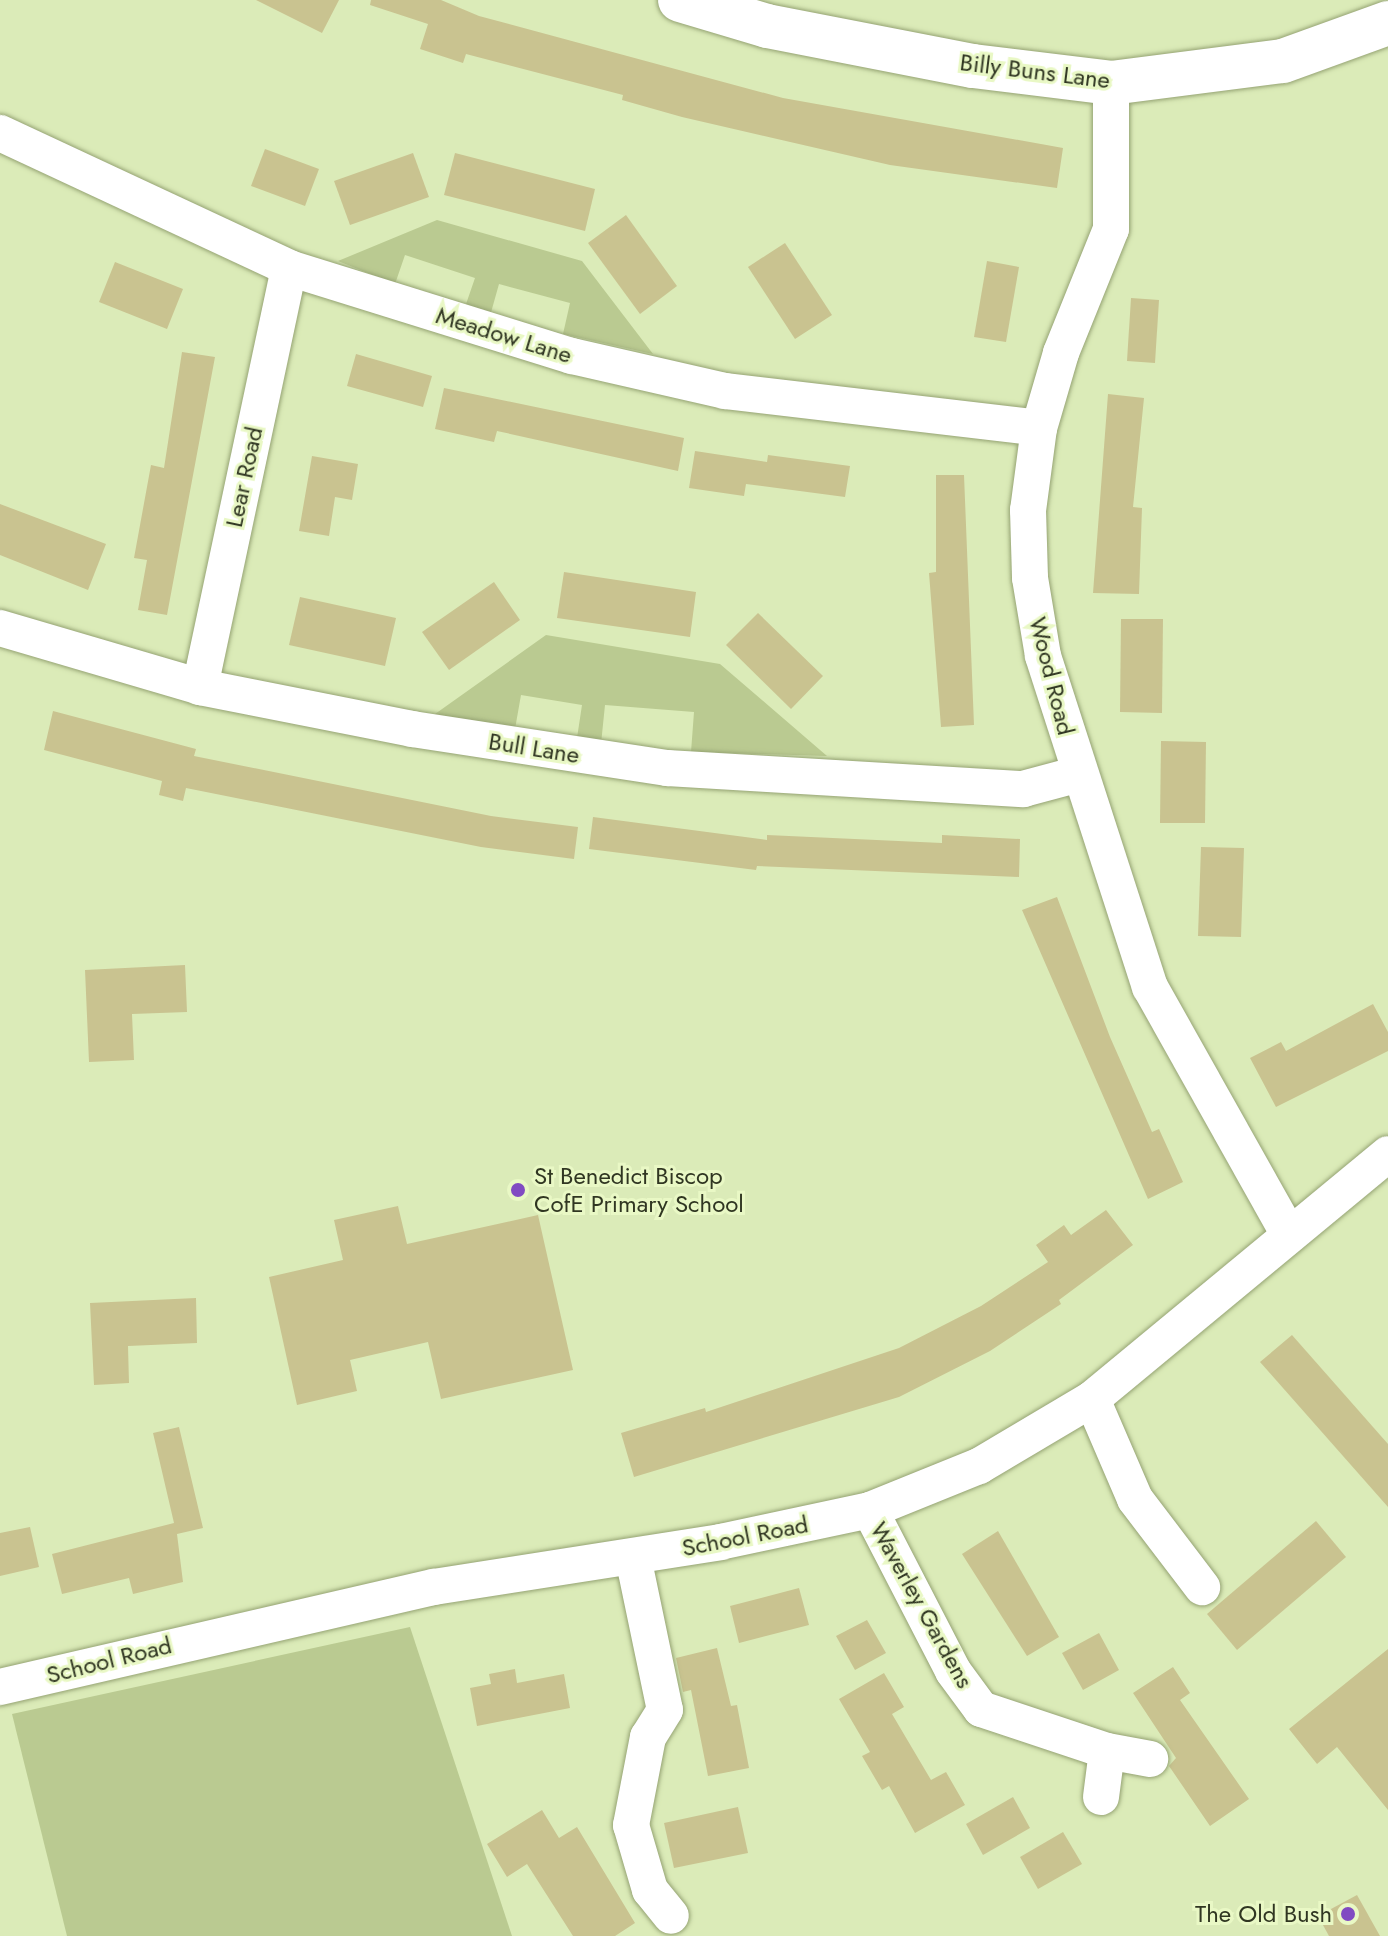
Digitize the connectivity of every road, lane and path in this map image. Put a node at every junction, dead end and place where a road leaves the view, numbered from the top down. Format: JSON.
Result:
{"nodes":[{"id":1,"x":680,"y":0,"type":"edge"},
{"id":2,"x":1388,"y":23,"type":"edge"},
{"id":3,"x":1111,"y":83,"type":"junction"},
{"id":4,"x":0,"y":133,"type":"edge"},
{"id":5,"x":289,"y":268,"type":"junction"},
{"id":6,"x":1039,"y":428,"type":"junction"},
{"id":7,"x":0,"y":628,"type":"edge"},
{"id":8,"x":200,"y":687,"type":"junction"},
{"id":9,"x":1079,"y":774,"type":"junction"},
{"id":10,"x":1388,"y":1154,"type":"edge"},
{"id":11,"x":1289,"y":1235,"type":"junction"},
{"id":12,"x":1092,"y":1399,"type":"junction"},
{"id":13,"x":870,"y":1510,"type":"junction"},
{"id":14,"x":633,"y":1557,"type":"junction"},
{"id":15,"x":1202,"y":1587,"type":"dead end"},
{"id":16,"x":0,"y":1687,"type":"edge"},
{"id":17,"x":1107,"y":1751,"type":"junction"},
{"id":18,"x":1150,"y":1759,"type":"dead end"},
{"id":19,"x":1101,"y":1797,"type":"dead end"},
{"id":20,"x":671,"y":1916,"type":"dead end"}],
"edges":[{"from":1,"to":3,"type":"street","name":"Billy Buns Lane"},
{"from":2,"to":3,"type":"street","name":"Billy Buns Lane"},
{"from":3,"to":6,"type":"street","name":"Wood Road"},
{"from":4,"to":5,"type":"street","name":"Meadow Lane"},
{"from":5,"to":6,"type":"street","name":"Meadow Lane"},
{"from":5,"to":8,"type":"street","name":"Lear Road"},
{"from":6,"to":9,"type":"street","name":"Wood Road"},
{"from":7,"to":8,"type":"street","name":"Bull Lane"},
{"from":8,"to":9,"type":"street","name":"Bull Lane"},
{"from":9,"to":11,"type":"street","name":"Wood Road"},
{"from":10,"to":11,"type":"street","name":"School Road"},
{"from":11,"to":12,"type":"street","name":"School Road"},
{"from":12,"to":13,"type":"street","name":"School Road"},
{"from":12,"to":15,"type":"street"},
{"from":13,"to":14,"type":"street","name":"School Road"},
{"from":13,"to":17,"type":"street","name":"Waverley Gardens"},
{"from":14,"to":16,"type":"street","name":"School Road"},
{"from":14,"to":20,"type":"street"},
{"from":17,"to":18,"type":"street","name":"Waverley Gardens"},
{"from":17,"to":19,"type":"street"}]}
